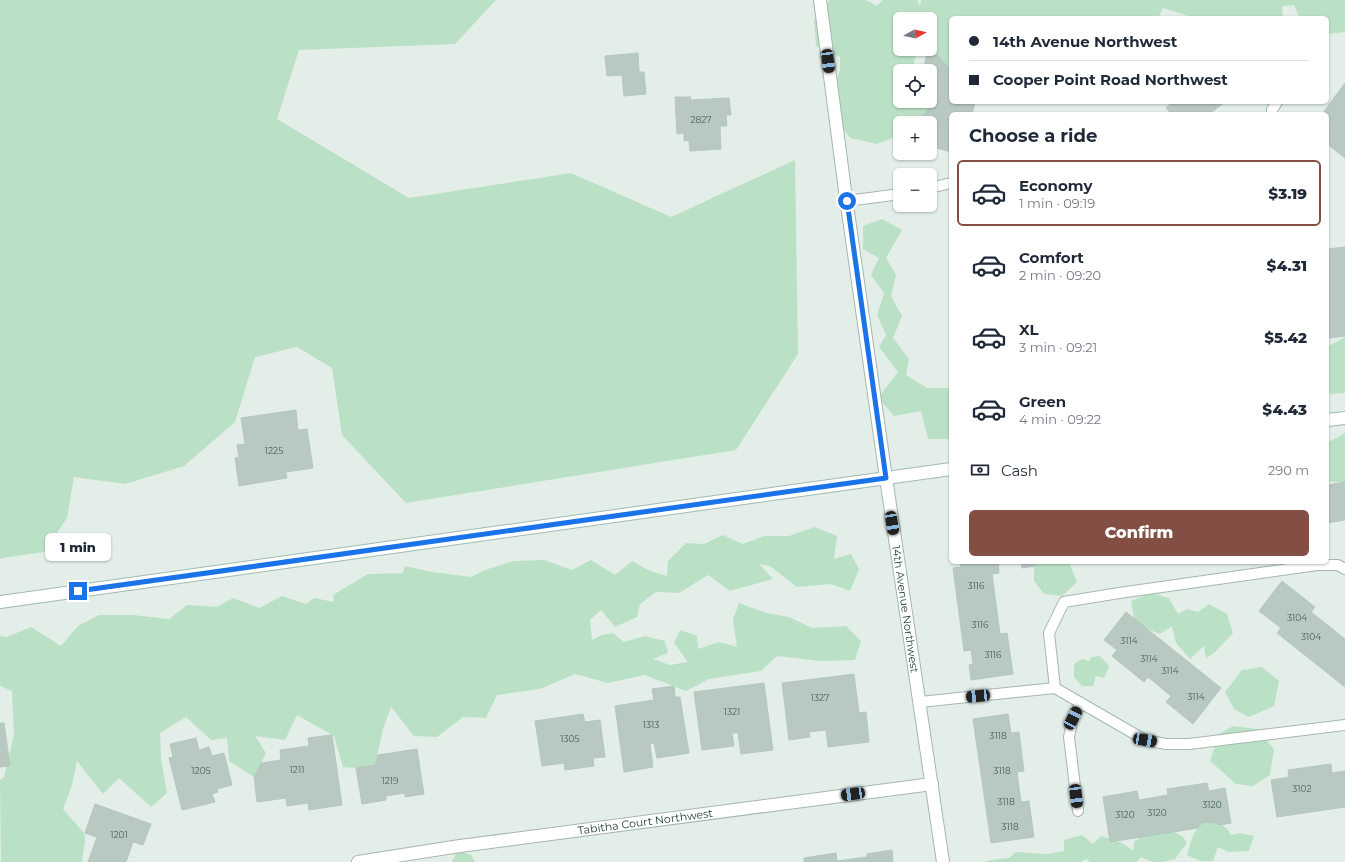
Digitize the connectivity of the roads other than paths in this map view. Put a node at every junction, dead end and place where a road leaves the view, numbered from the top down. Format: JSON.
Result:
{"nodes":[{"id":1,"x":820,"y":0,"type":"edge"},
{"id":2,"x":949,"y":183,"type":"edge"},
{"id":3,"x":937,"y":186,"type":"edge"},
{"id":4,"x":893,"y":195,"type":"edge"},
{"id":5,"x":847,"y":201,"type":"junction"},
{"id":6,"x":1345,"y":418,"type":"edge"},
{"id":7,"x":1329,"y":420,"type":"edge"},
{"id":8,"x":949,"y":469,"type":"edge"},
{"id":9,"x":886,"y":478,"type":"junction"},
{"id":10,"x":1345,"y":569,"type":"edge"},
{"id":11,"x":0,"y":602,"type":"edge"},
{"id":12,"x":1055,"y":688,"type":"junction"},
{"id":13,"x":920,"y":702,"type":"junction"},
{"id":14,"x":1081,"y":703,"type":"junction"},
{"id":15,"x":1345,"y":725,"type":"edge"},
{"id":16,"x":932,"y":784,"type":"junction"},
{"id":17,"x":1078,"y":811,"type":"dead end"},
{"id":18,"x":358,"y":862,"type":"edge"},
{"id":19,"x":943,"y":862,"type":"edge"}],
"edges":[{"from":1,"to":5,"type":"street","name":"14th Avenue Northwest"},
{"from":2,"to":3,"type":"lane"},
{"from":4,"to":5,"type":"lane"},
{"from":5,"to":9,"type":"street","name":"14th Avenue Northwest"},
{"from":6,"to":7,"type":"street"},
{"from":8,"to":9,"type":"street"},
{"from":9,"to":11,"type":"street"},
{"from":9,"to":13,"type":"street","name":"14th Avenue Northwest"},
{"from":10,"to":12,"type":"lane"},
{"from":12,"to":13,"type":"lane"},
{"from":12,"to":14,"type":"lane"},
{"from":13,"to":16,"type":"street","name":"14th Avenue Northwest"},
{"from":14,"to":15,"type":"lane"},
{"from":14,"to":17,"type":"lane"},
{"from":16,"to":18,"type":"street","name":"Tabitha Court Northwest"},
{"from":16,"to":19,"type":"street","name":"14th Avenue Northwest"}]}
